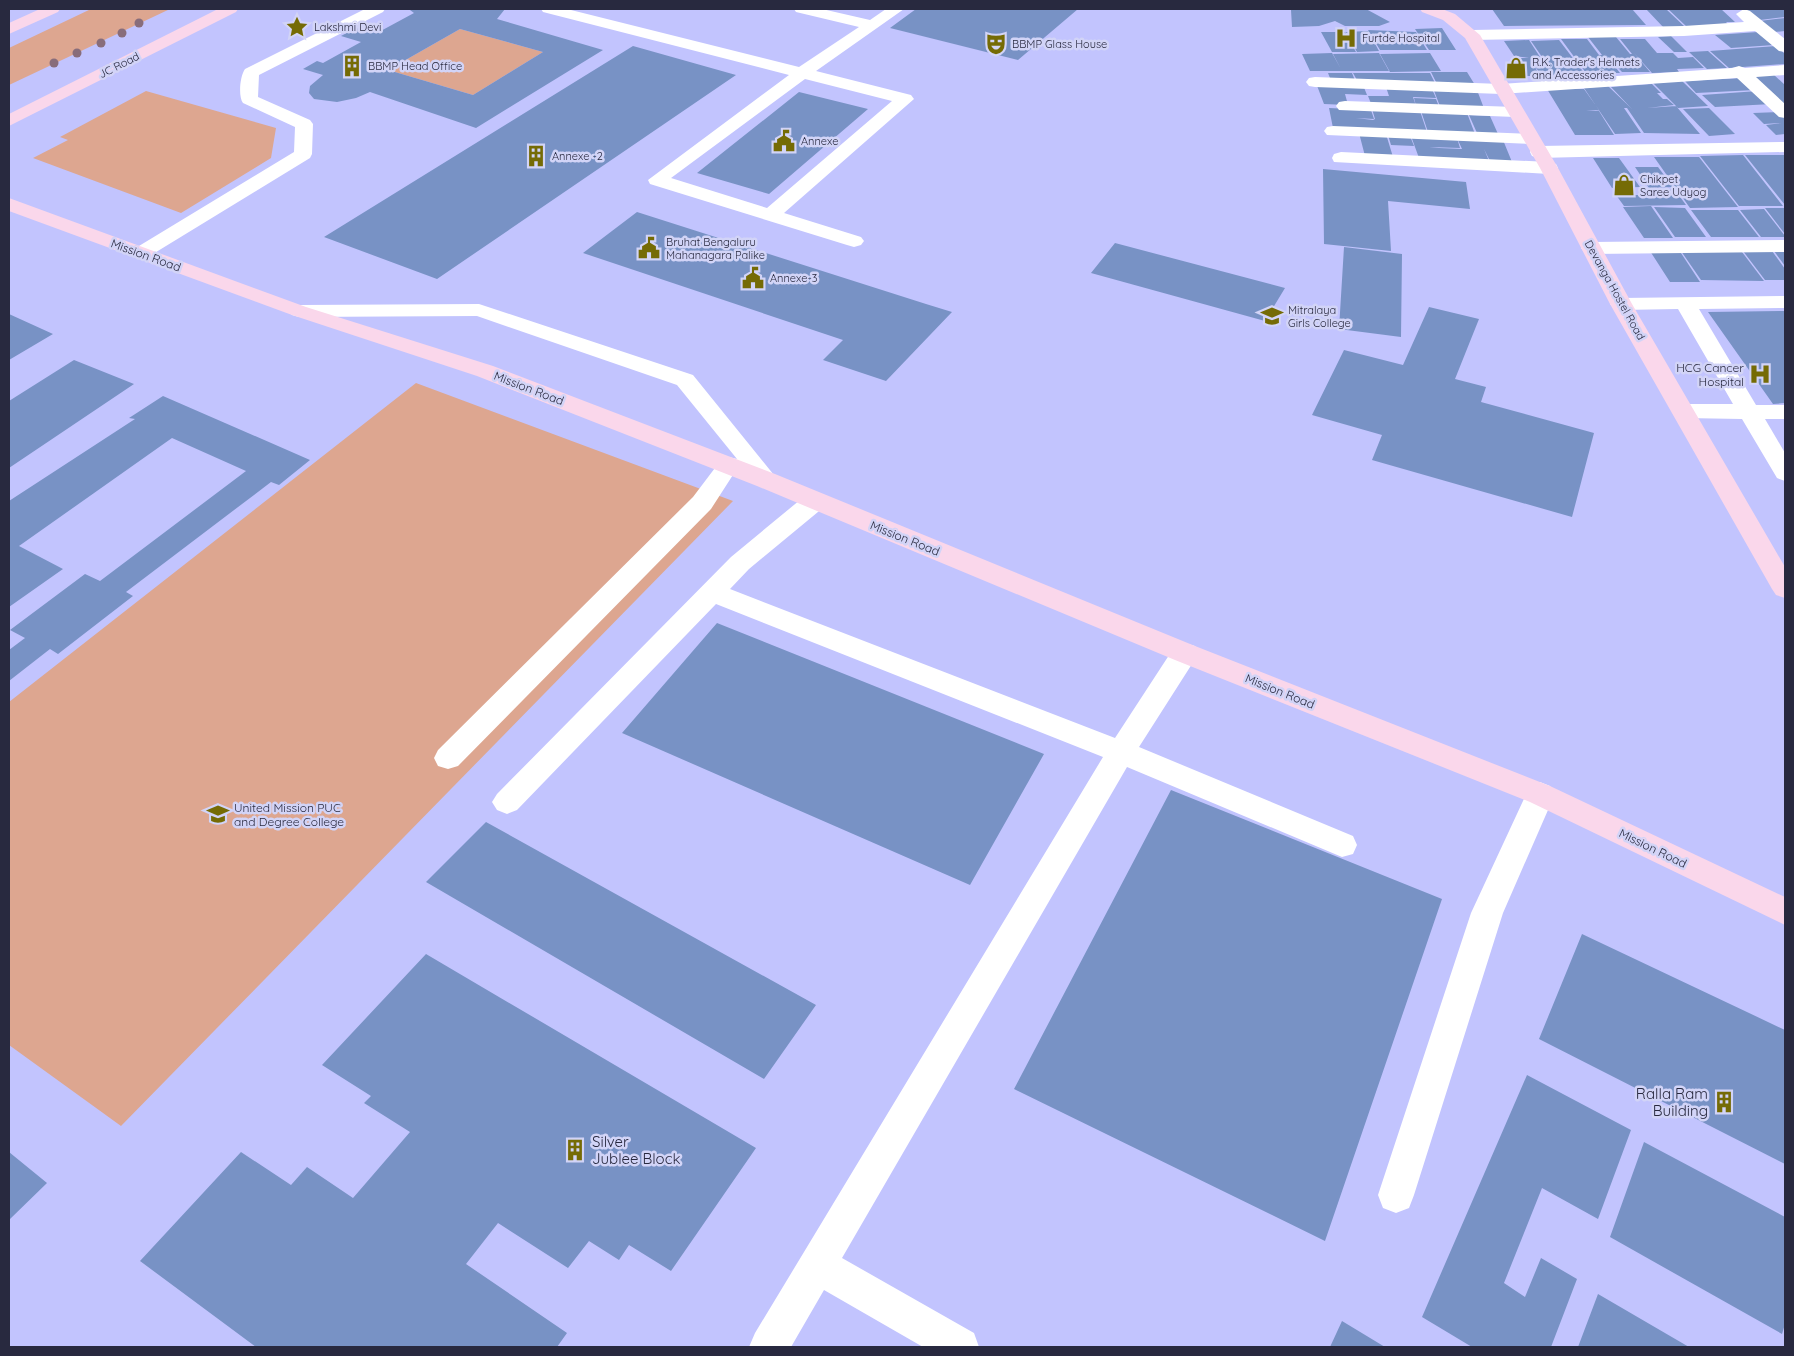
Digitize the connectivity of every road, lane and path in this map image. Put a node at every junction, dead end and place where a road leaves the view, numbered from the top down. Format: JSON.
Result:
{"nodes":[{"id":1,"x":52,"y":9,"type":"edge"},
{"id":2,"x":230,"y":9,"type":"edge"},
{"id":3,"x":377,"y":9,"type":"edge"},
{"id":4,"x":385,"y":9,"type":"edge"},
{"id":5,"x":802,"y":9,"type":"edge"},
{"id":6,"x":896,"y":9,"type":"edge"},
{"id":7,"x":1428,"y":9,"type":"edge"},
{"id":8,"x":1737,"y":9,"type":"edge"},
{"id":9,"x":560,"y":10,"type":"edge"},
{"id":10,"x":872,"y":25,"type":"junction"},
{"id":11,"x":1757,"y":26,"type":"junction"},
{"id":12,"x":9,"y":29,"type":"edge"},
{"id":13,"x":1472,"y":35,"type":"junction"},
{"id":14,"x":302,"y":47,"type":"junction"},
{"id":15,"x":1785,"y":47,"type":"edge"},
{"id":16,"x":1739,"y":72,"type":"junction"},
{"id":17,"x":802,"y":73,"type":"junction"},
{"id":18,"x":1782,"y":73,"type":"edge"},
{"id":19,"x":1315,"y":82,"type":"dead end"},
{"id":20,"x":1501,"y":89,"type":"junction"},
{"id":21,"x":1345,"y":106,"type":"dead end"},
{"id":22,"x":1514,"y":112,"type":"junction"},
{"id":23,"x":1785,"y":113,"type":"edge"},
{"id":24,"x":9,"y":121,"type":"edge"},
{"id":25,"x":1333,"y":131,"type":"dead end"},
{"id":26,"x":1785,"y":148,"type":"edge"},
{"id":27,"x":1539,"y":153,"type":"junction"},
{"id":28,"x":1341,"y":158,"type":"dead end"},
{"id":29,"x":9,"y":204,"type":"edge"},
{"id":30,"x":770,"y":215,"type":"junction"},
{"id":31,"x":854,"y":241,"type":"dead end"},
{"id":32,"x":1785,"y":246,"type":"edge"},
{"id":33,"x":1591,"y":248,"type":"junction"},
{"id":34,"x":141,"y":253,"type":"junction"},
{"id":35,"x":1785,"y":302,"type":"edge"},
{"id":36,"x":1685,"y":303,"type":"junction"},
{"id":37,"x":1621,"y":304,"type":"junction"},
{"id":38,"x":299,"y":311,"type":"junction"},
{"id":39,"x":1684,"y":412,"type":"junction"},
{"id":40,"x":1749,"y":412,"type":"junction"},
{"id":41,"x":1785,"y":412,"type":"edge"},
{"id":42,"x":729,"y":465,"type":"junction"},
{"id":43,"x":1785,"y":473,"type":"edge"},
{"id":44,"x":766,"y":480,"type":"junction"},
{"id":45,"x":815,"y":501,"type":"junction"},
{"id":46,"x":1785,"y":589,"type":"edge"},
{"id":47,"x":712,"y":592,"type":"junction"},
{"id":48,"x":1184,"y":653,"type":"junction"},
{"id":49,"x":1121,"y":752,"type":"junction"},
{"id":50,"x":448,"y":758,"type":"dead end"},
{"id":51,"x":1540,"y":794,"type":"junction"},
{"id":52,"x":507,"y":802,"type":"dead end"},
{"id":53,"x":1342,"y":845,"type":"dead end"},
{"id":54,"x":1785,"y":912,"type":"edge"},
{"id":55,"x":1396,"y":1195,"type":"dead end"},
{"id":56,"x":817,"y":1266,"type":"junction"},
{"id":57,"x":769,"y":1347,"type":"edge"},
{"id":58,"x":960,"y":1347,"type":"edge"}],
"edges":[{"from":1,"to":12,"type":"main road"},
{"from":2,"to":24,"type":"main road","name":"JC Road"},
{"from":3,"to":14,"type":"street"},
{"from":4,"to":14,"type":"street"},
{"from":5,"to":10,"type":"street"},
{"from":6,"to":10,"type":"street"},
{"from":7,"to":13,"type":"main road","name":"Devanga Hostel Road"},
{"from":8,"to":11,"type":"street"},
{"from":9,"to":17,"type":"street"},
{"from":10,"to":17,"type":"street"},
{"from":11,"to":13,"type":"street"},
{"from":11,"to":15,"type":"street"},
{"from":13,"to":20,"type":"main road","name":"Devanga Hostel Road"},
{"from":14,"to":34,"type":"street"},
{"from":16,"to":18,"type":"street"},
{"from":16,"to":20,"type":"street"},
{"from":16,"to":23,"type":"street"},
{"from":17,"to":30,"type":"street"},
{"from":17,"to":30,"type":"street"},
{"from":19,"to":20,"type":"street"},
{"from":20,"to":22,"type":"main road","name":"Devanga Hostel Road"},
{"from":21,"to":22,"type":"street"},
{"from":22,"to":27,"type":"main road","name":"Devanga Hostel Road"},
{"from":25,"to":27,"type":"street"},
{"from":26,"to":27,"type":"street"},
{"from":27,"to":28,"type":"street"},
{"from":27,"to":33,"type":"main road","name":"Devanga Hostel Road"},
{"from":29,"to":34,"type":"main road","name":"Mission Road"},
{"from":30,"to":31,"type":"street"},
{"from":32,"to":33,"type":"street"},
{"from":33,"to":37,"type":"main road","name":"Devanga Hostel Road"},
{"from":34,"to":38,"type":"main road","name":"Mission Road"},
{"from":35,"to":36,"type":"street"},
{"from":36,"to":37,"type":"street"},
{"from":36,"to":40,"type":"street"},
{"from":37,"to":39,"type":"main road","name":"Devanga Hostel Road"},
{"from":38,"to":42,"type":"main road","name":"Mission Road"},
{"from":38,"to":44,"type":"street"},
{"from":39,"to":40,"type":"street"},
{"from":39,"to":46,"type":"main road","name":"Devanga Hostel Road"},
{"from":40,"to":41,"type":"street"},
{"from":40,"to":43,"type":"street"},
{"from":42,"to":44,"type":"main road","name":"Mission Road"},
{"from":42,"to":50,"type":"street"},
{"from":44,"to":45,"type":"main road","name":"Mission Road"},
{"from":45,"to":47,"type":"street"},
{"from":45,"to":48,"type":"main road","name":"Mission Road"},
{"from":47,"to":49,"type":"street"},
{"from":47,"to":52,"type":"street"},
{"from":48,"to":49,"type":"street"},
{"from":48,"to":51,"type":"main road","name":"Mission Road"},
{"from":49,"to":53,"type":"street"},
{"from":49,"to":56,"type":"street"},
{"from":51,"to":54,"type":"main road","name":"Mission Road"},
{"from":51,"to":55,"type":"street"},
{"from":56,"to":57,"type":"street"},
{"from":56,"to":58,"type":"street"}]}
